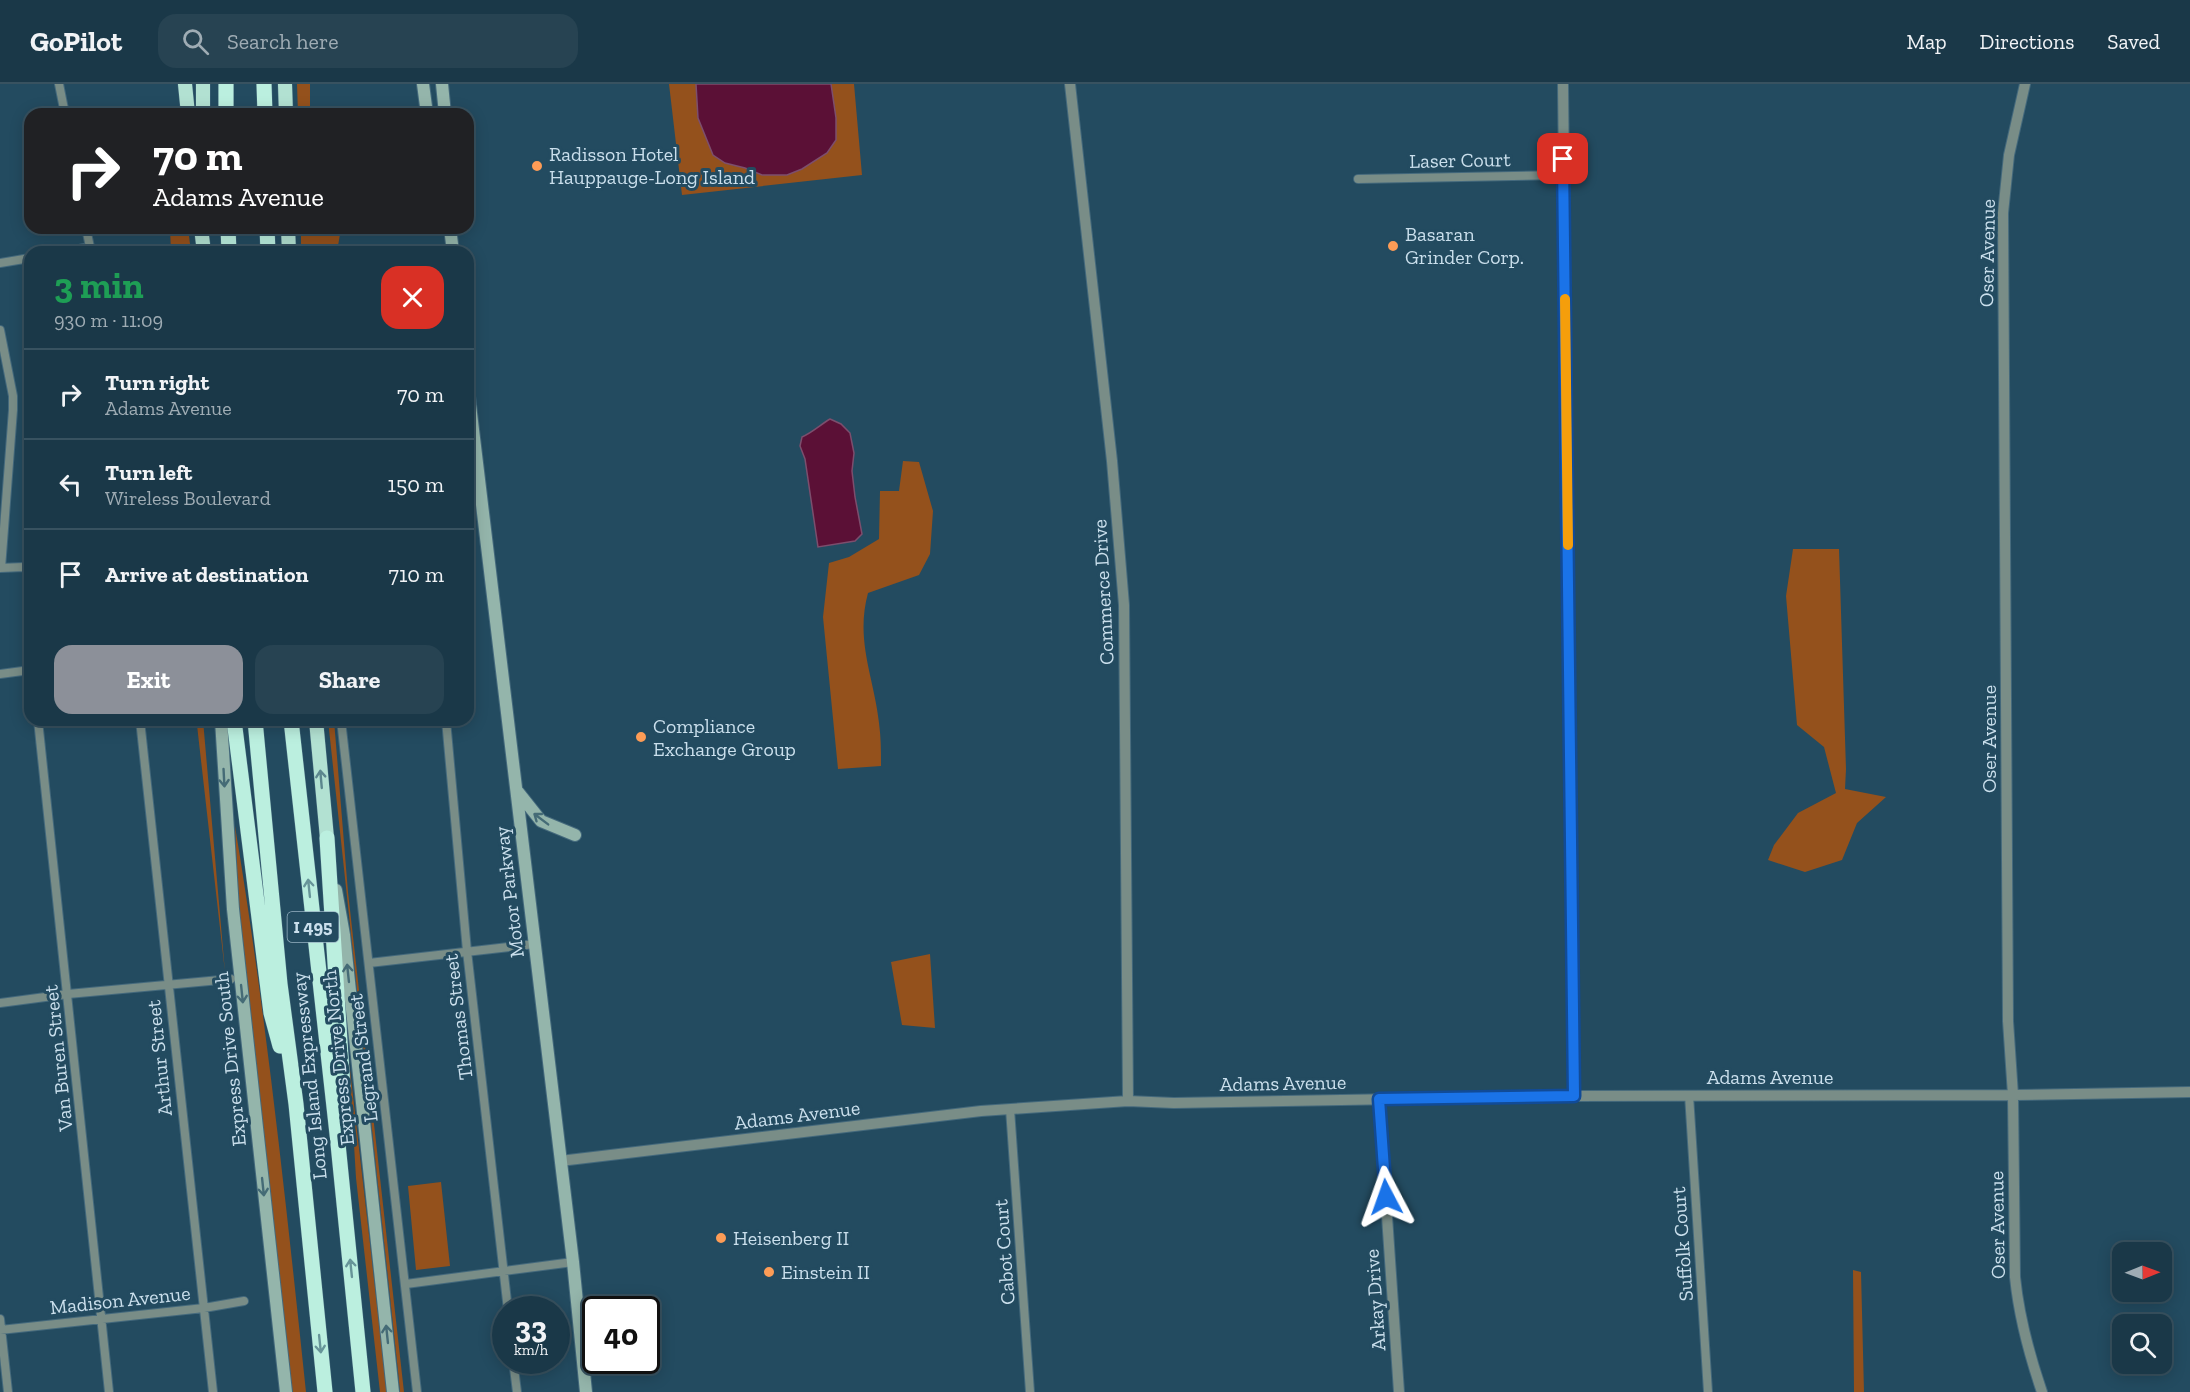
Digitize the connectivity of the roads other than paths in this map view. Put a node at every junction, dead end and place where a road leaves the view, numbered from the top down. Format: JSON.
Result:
{"nodes":[{"id":1,"x":59,"y":84,"type":"edge"},
{"id":2,"x":185,"y":84,"type":"edge"},
{"id":3,"x":203,"y":84,"type":"edge"},
{"id":4,"x":226,"y":84,"type":"edge"},
{"id":5,"x":264,"y":84,"type":"edge"},
{"id":6,"x":287,"y":84,"type":"edge"},
{"id":7,"x":423,"y":84,"type":"edge"},
{"id":8,"x":442,"y":84,"type":"edge"},
{"id":9,"x":1070,"y":84,"type":"edge"},
{"id":10,"x":1563,"y":84,"type":"edge"},
{"id":11,"x":2025,"y":84,"type":"edge"},
{"id":12,"x":64,"y":108,"type":"edge"},
{"id":13,"x":187,"y":108,"type":"edge"},
{"id":14,"x":203,"y":108,"type":"edge"},
{"id":15,"x":226,"y":108,"type":"edge"},
{"id":16,"x":265,"y":108,"type":"edge"},
{"id":17,"x":286,"y":108,"type":"edge"},
{"id":18,"x":426,"y":108,"type":"edge"},
{"id":19,"x":445,"y":108,"type":"edge"},
{"id":20,"x":1563,"y":175,"type":"junction"},
{"id":21,"x":1358,"y":179,"type":"dead end"},
{"id":22,"x":24,"y":259,"type":"edge"},
{"id":23,"x":0,"y":263,"type":"edge"},
{"id":24,"x":0,"y":330,"type":"edge"},
{"id":25,"x":474,"y":438,"type":"edge"},
{"id":26,"x":24,"y":567,"type":"edge"},
{"id":27,"x":0,"y":568,"type":"edge"},
{"id":28,"x":24,"y":671,"type":"edge"},
{"id":29,"x":0,"y":674,"type":"edge"},
{"id":30,"x":39,"y":726,"type":"edge"},
{"id":31,"x":141,"y":726,"type":"edge"},
{"id":32,"x":221,"y":726,"type":"edge"},
{"id":33,"x":235,"y":726,"type":"edge"},
{"id":34,"x":256,"y":726,"type":"edge"},
{"id":35,"x":292,"y":726,"type":"edge"},
{"id":36,"x":317,"y":726,"type":"edge"},
{"id":37,"x":342,"y":726,"type":"edge"},
{"id":38,"x":447,"y":726,"type":"edge"},
{"id":39,"x":516,"y":790,"type":"junction"},
{"id":40,"x":575,"y":835,"type":"dead end"},
{"id":41,"x":327,"y":838,"type":"junction"},
{"id":42,"x":534,"y":944,"type":"junction"},
{"id":43,"x":467,"y":951,"type":"junction"},
{"id":44,"x":369,"y":963,"type":"junction"},
{"id":45,"x":231,"y":979,"type":"dead end"},
{"id":46,"x":168,"y":985,"type":"junction"},
{"id":47,"x":68,"y":994,"type":"junction"},
{"id":48,"x":0,"y":1003,"type":"edge"},
{"id":49,"x":2190,"y":1092,"type":"edge"},
{"id":50,"x":1689,"y":1095,"type":"junction"},
{"id":51,"x":2013,"y":1095,"type":"junction"},
{"id":52,"x":1574,"y":1096,"type":"junction"},
{"id":53,"x":1379,"y":1099,"type":"junction"},
{"id":54,"x":1128,"y":1101,"type":"junction"},
{"id":55,"x":296,"y":1104,"type":"junction"},
{"id":56,"x":1010,"y":1109,"type":"junction"},
{"id":57,"x":337,"y":1134,"type":"junction"},
{"id":58,"x":560,"y":1161,"type":"junction"},
{"id":59,"x":573,"y":1262,"type":"junction"},
{"id":60,"x":505,"y":1271,"type":"junction"},
{"id":61,"x":406,"y":1284,"type":"junction"},
{"id":62,"x":507,"y":1296,"type":"edge"},
{"id":63,"x":244,"y":1301,"type":"dead end"},
{"id":64,"x":204,"y":1308,"type":"junction"},
{"id":65,"x":0,"y":1318,"type":"edge"},
{"id":66,"x":101,"y":1319,"type":"junction"},
{"id":67,"x":1,"y":1330,"type":"edge"},
{"id":68,"x":515,"y":1374,"type":"edge"},
{"id":69,"x":8,"y":1392,"type":"edge"},
{"id":70,"x":109,"y":1392,"type":"edge"},
{"id":71,"x":213,"y":1392,"type":"edge"},
{"id":72,"x":286,"y":1392,"type":"edge"},
{"id":73,"x":325,"y":1392,"type":"edge"},
{"id":74,"x":363,"y":1392,"type":"edge"},
{"id":75,"x":393,"y":1392,"type":"edge"},
{"id":76,"x":417,"y":1392,"type":"edge"},
{"id":77,"x":517,"y":1392,"type":"edge"},
{"id":78,"x":586,"y":1392,"type":"edge"},
{"id":79,"x":1030,"y":1392,"type":"edge"},
{"id":80,"x":1399,"y":1392,"type":"edge"},
{"id":81,"x":1708,"y":1392,"type":"edge"},
{"id":82,"x":2042,"y":1392,"type":"edge"}],
"edges":[{"from":1,"to":12,"type":"street"},
{"from":2,"to":13,"type":"highway"},
{"from":3,"to":14,"type":"highway"},
{"from":4,"to":15,"type":"highway"},
{"from":5,"to":16,"type":"highway"},
{"from":6,"to":17,"type":"highway"},
{"from":7,"to":18,"type":"main road"},
{"from":8,"to":19,"type":"main road"},
{"from":9,"to":54,"type":"street","name":"Commerce Drive"},
{"from":10,"to":20,"type":"street"},
{"from":11,"to":51,"type":"street","name":"Oser Avenue"},
{"from":20,"to":21,"type":"street","name":"Laser Court"},
{"from":20,"to":52,"type":"street"},
{"from":22,"to":23,"type":"street"},
{"from":24,"to":27,"type":"street"},
{"from":25,"to":39,"type":"main road","name":"Motor Parkway"},
{"from":26,"to":27,"type":"street"},
{"from":28,"to":29,"type":"street"},
{"from":30,"to":47,"type":"street","name":"Van Buren Street"},
{"from":31,"to":46,"type":"street","name":"Arthur Street"},
{"from":32,"to":72,"type":"main road","name":"Express Drive South","one_way":true},
{"from":33,"to":55,"type":"highway"},
{"from":34,"to":55,"type":"highway","name":"Long Island Expressway","number":"I 495"},
{"from":57,"to":35,"type":"highway","name":"Long Island Expressway","number":"I 495","one_way":true},
{"from":41,"to":36,"type":"highway","name":"Express Drive North","one_way":true},
{"from":37,"to":44,"type":"street","name":"Legrand Street"},
{"from":38,"to":43,"type":"street","name":"Thomas Street"},
{"from":40,"to":39,"type":"main road","one_way":true},
{"from":39,"to":42,"type":"main road","name":"Motor Parkway"},
{"from":41,"to":57,"type":"highway"},
{"from":75,"to":41,"type":"main road","name":"Express Drive North","one_way":true},
{"from":42,"to":43,"type":"street"},
{"from":42,"to":58,"type":"main road","name":"Motor Parkway"},
{"from":43,"to":44,"type":"street"},
{"from":43,"to":60,"type":"street","name":"Thomas Street"},
{"from":44,"to":61,"type":"street","name":"Legrand Street"},
{"from":45,"to":46,"type":"street"},
{"from":46,"to":47,"type":"street"},
{"from":46,"to":64,"type":"street","name":"Arthur Street"},
{"from":47,"to":48,"type":"street"},
{"from":47,"to":66,"type":"street","name":"Van Buren Street"},
{"from":49,"to":51,"type":"street","name":"Adams Avenue"},
{"from":50,"to":51,"type":"street","name":"Adams Avenue"},
{"from":50,"to":52,"type":"street","name":"Adams Avenue"},
{"from":50,"to":81,"type":"street","name":"Suffolk Court"},
{"from":51,"to":82,"type":"street","name":"Oser Avenue"},
{"from":52,"to":53,"type":"street","name":"Adams Avenue"},
{"from":53,"to":54,"type":"street","name":"Adams Avenue"},
{"from":53,"to":80,"type":"street","name":"Arkay Drive"},
{"from":54,"to":56,"type":"street","name":"Adams Avenue"},
{"from":55,"to":73,"type":"highway","name":"Long Island Expressway","number":"I 495","one_way":true},
{"from":56,"to":58,"type":"street","name":"Adams Avenue"},
{"from":56,"to":79,"type":"street","name":"Cabot Court"},
{"from":74,"to":57,"type":"highway","name":"Long Island Expressway","number":"I 495","one_way":true},
{"from":58,"to":59,"type":"main road","name":"Motor Parkway"},
{"from":59,"to":60,"type":"street"},
{"from":59,"to":78,"type":"main road","name":"Motor Parkway"},
{"from":60,"to":61,"type":"street"},
{"from":60,"to":62,"type":"street","name":"Thomas Street"},
{"from":61,"to":76,"type":"street","name":"Legrand Street"},
{"from":63,"to":64,"type":"street","name":"Madison Avenue"},
{"from":64,"to":66,"type":"street","name":"Madison Avenue"},
{"from":64,"to":71,"type":"street","name":"Arthur Street"},
{"from":65,"to":67,"type":"street"},
{"from":66,"to":67,"type":"street","name":"Madison Avenue"},
{"from":66,"to":70,"type":"street","name":"Van Buren Street"},
{"from":67,"to":69,"type":"street"},
{"from":68,"to":77,"type":"street"}]}
